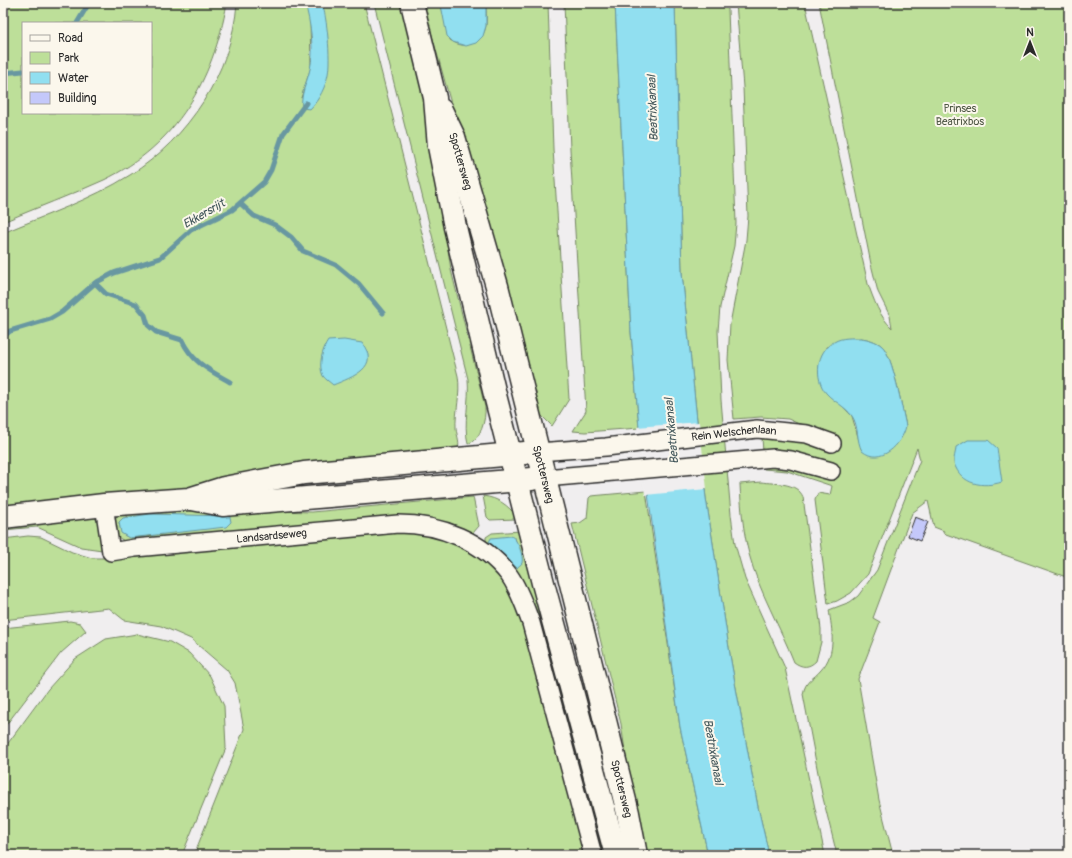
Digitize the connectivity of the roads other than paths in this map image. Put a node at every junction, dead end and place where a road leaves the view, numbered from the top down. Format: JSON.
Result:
{"nodes":[{"id":1,"x":412,"y":3,"type":"edge"},
{"id":2,"x":435,"y":98,"type":"junction"},
{"id":3,"x":832,"y":443,"type":"dead end"},
{"id":4,"x":538,"y":452,"type":"junction"},
{"id":5,"x":511,"y":454,"type":"junction"},
{"id":6,"x":832,"y":471,"type":"dead end"},
{"id":7,"x":545,"y":478,"type":"junction"},
{"id":8,"x":517,"y":480,"type":"junction"},
{"id":9,"x":189,"y":499,"type":"junction"},
{"id":10,"x":104,"y":505,"type":"junction"},
{"id":11,"x":3,"y":517,"type":"edge"},
{"id":12,"x":594,"y":855,"type":"edge"},
{"id":13,"x":616,"y":855,"type":"edge"},
{"id":14,"x":636,"y":855,"type":"edge"}],
"edges":[{"from":1,"to":2,"type":"main road","name":"Spottersweg"},
{"from":2,"to":4,"type":"main road","name":"Spottersweg"},
{"from":2,"to":5,"type":"main road","name":"Spottersweg"},
{"from":3,"to":4,"type":"street","name":"Rein Welschenlaan"},
{"from":4,"to":5,"type":"main road"},
{"from":4,"to":7,"type":"main road","name":"Spottersweg"},
{"from":5,"to":8,"type":"main road","name":"Spottersweg"},
{"from":5,"to":9,"type":"main road"},
{"from":6,"to":7,"type":"street"},
{"from":7,"to":8,"type":"main road"},
{"from":7,"to":14,"type":"main road","name":"Spottersweg"},
{"from":8,"to":9,"type":"main road"},
{"from":8,"to":13,"type":"main road","name":"Spottersweg"},
{"from":9,"to":10,"type":"main road"},
{"from":10,"to":11,"type":"main road"},
{"from":10,"to":12,"type":"street","name":"Landsardseweg"}]}
